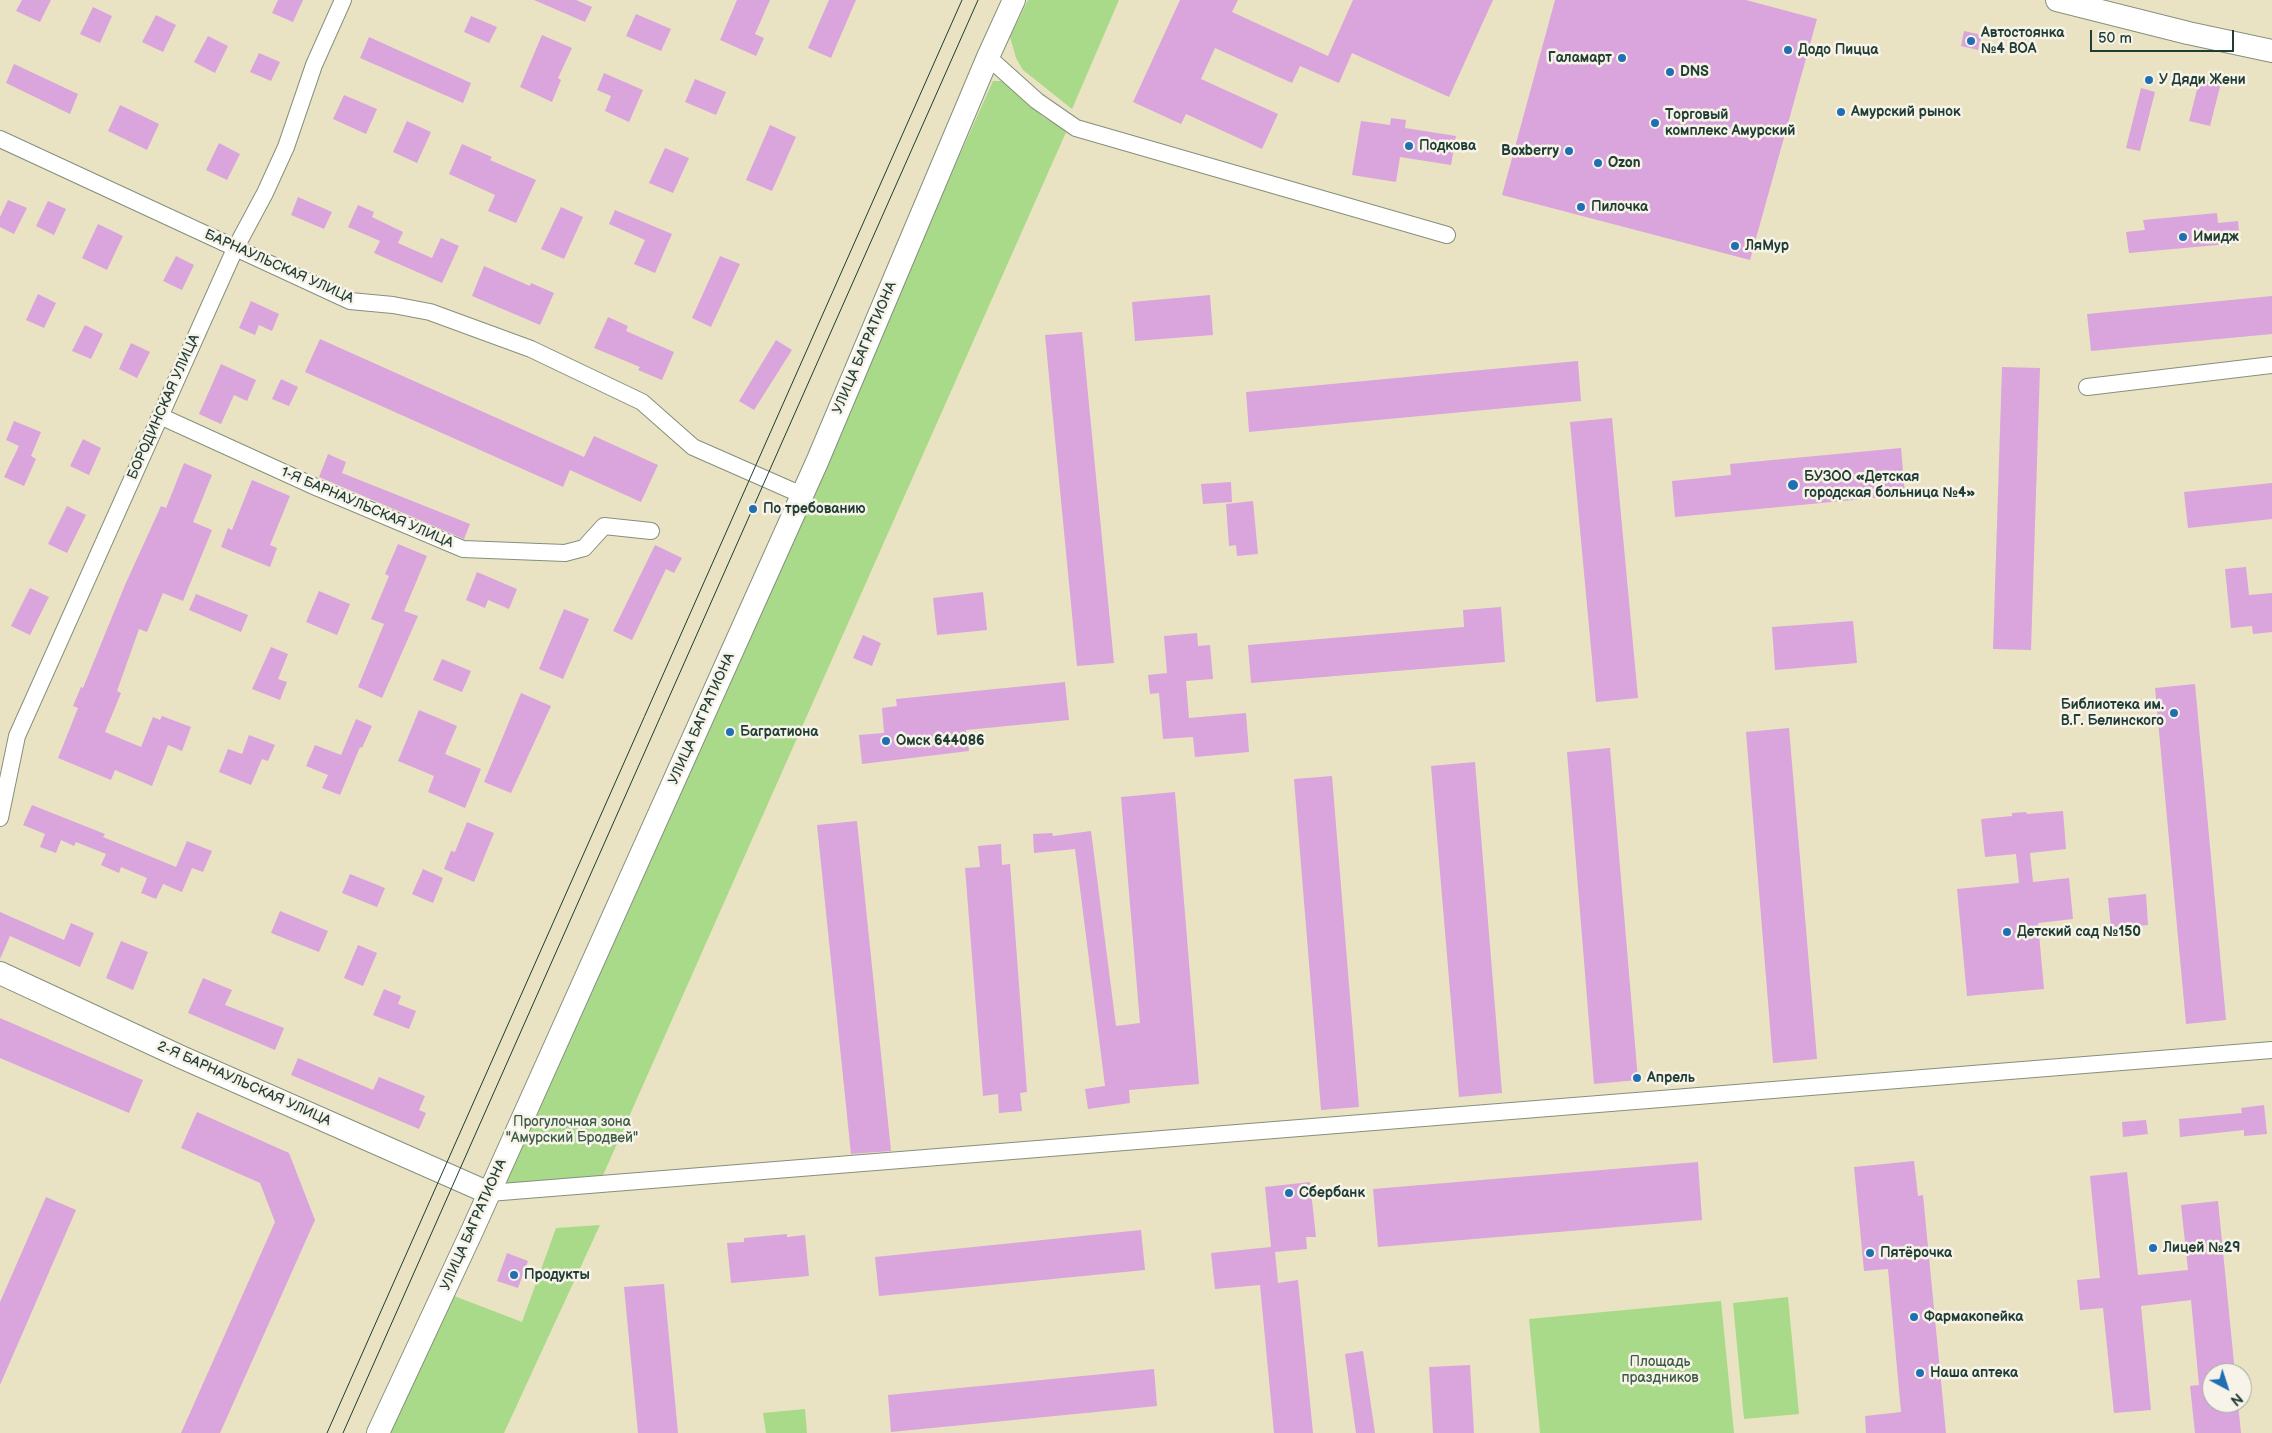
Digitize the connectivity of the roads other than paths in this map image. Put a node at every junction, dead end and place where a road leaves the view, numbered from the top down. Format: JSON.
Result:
{"nodes":[{"id":1,"x":343,"y":0,"type":"edge"},
{"id":2,"x":1014,"y":0,"type":"edge"},
{"id":3,"x":2057,"y":0,"type":"edge"},
{"id":4,"x":2272,"y":51,"type":"edge"},
{"id":5,"x":988,"y":57,"type":"junction"},
{"id":6,"x":0,"y":140,"type":"edge"},
{"id":7,"x":1447,"y":235,"type":"dead end"},
{"id":8,"x":236,"y":248,"type":"junction"},
{"id":9,"x":2272,"y":365,"type":"edge"},
{"id":10,"x":2087,"y":387,"type":"dead end"},
{"id":11,"x":160,"y":416,"type":"junction"},
{"id":12,"x":802,"y":495,"type":"junction"},
{"id":13,"x":651,"y":531,"type":"dead end"},
{"id":14,"x":0,"y":818,"type":"edge"},
{"id":15,"x":0,"y":973,"type":"edge"},
{"id":16,"x":2272,"y":1050,"type":"edge"},
{"id":17,"x":489,"y":1193,"type":"junction"},
{"id":18,"x":378,"y":1433,"type":"edge"}],
"edges":[{"from":1,"to":8,"type":"street","name":"БОРОДИНСКАЯ УЛИЦА"},
{"from":2,"to":5,"type":"street","name":"УЛИЦА БАГРАТИОНА"},
{"from":3,"to":4,"type":"street"},
{"from":5,"to":7,"type":"street"},
{"from":5,"to":12,"type":"street","name":"УЛИЦА БАГРАТИОНА"},
{"from":6,"to":8,"type":"street","name":"БАРНАУЛЬСКАЯ УЛИЦА"},
{"from":8,"to":11,"type":"street","name":"БОРОДИНСКАЯ УЛИЦА"},
{"from":8,"to":12,"type":"street","name":"БАРНАУЛЬСКАЯ УЛИЦА"},
{"from":9,"to":10,"type":"street"},
{"from":11,"to":13,"type":"street","name":"1-Я БАРНАУЛЬСКАЯ УЛИЦА"},
{"from":11,"to":14,"type":"street","name":"БОРОДИНСКАЯ УЛИЦА"},
{"from":12,"to":17,"type":"street","name":"УЛИЦА БАГРАТИОНА"},
{"from":15,"to":17,"type":"street","name":"2-Я БАРНАУЛЬСКАЯ УЛИЦА"},
{"from":16,"to":17,"type":"street"},
{"from":17,"to":18,"type":"street","name":"УЛИЦА БАГРАТИОНА"}]}
